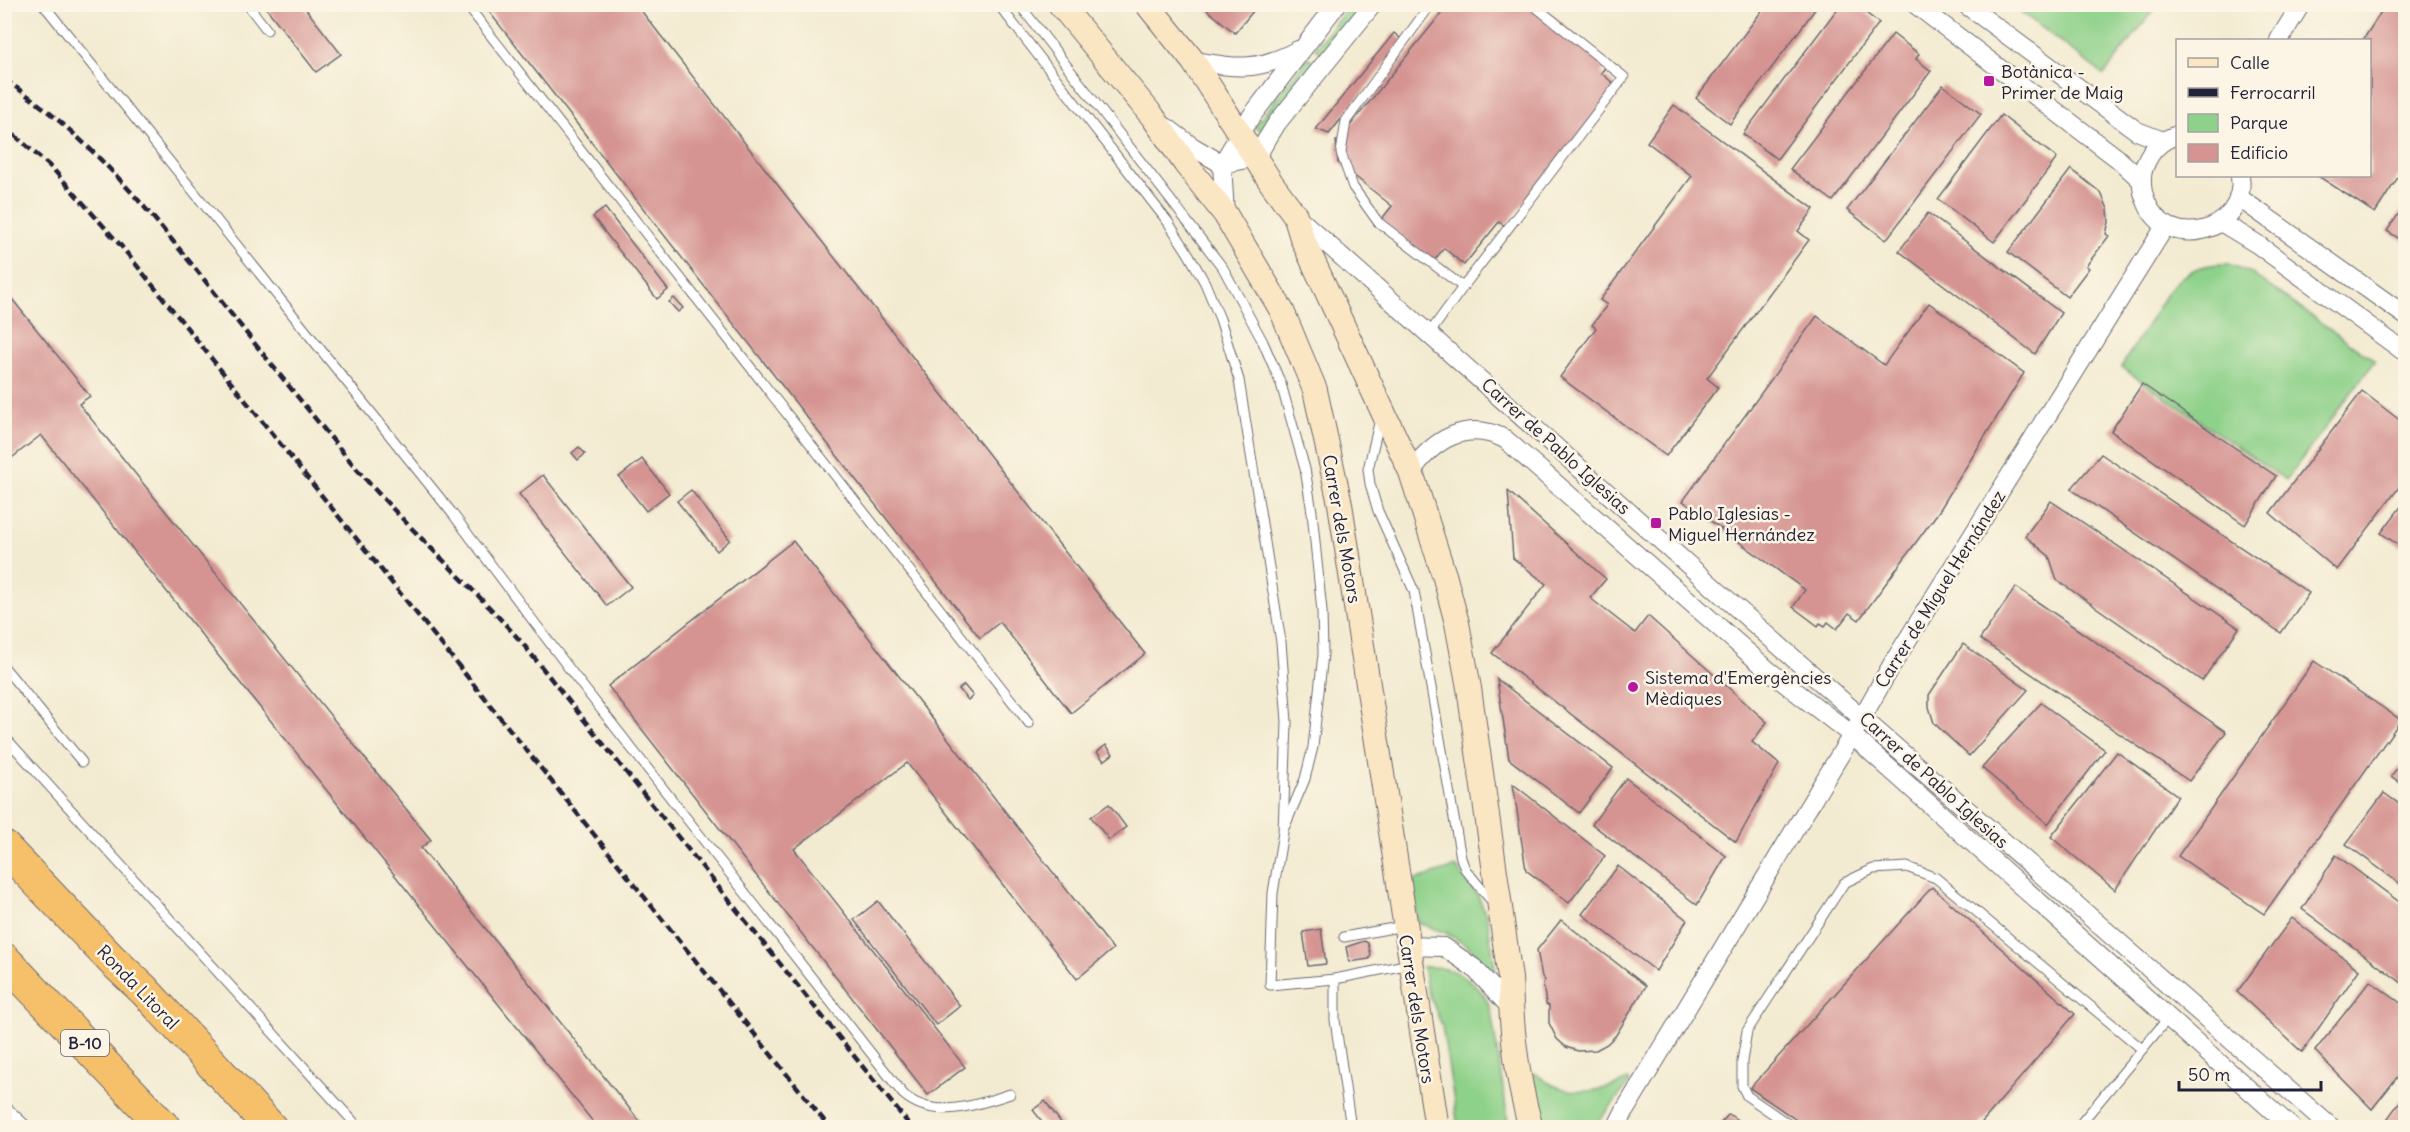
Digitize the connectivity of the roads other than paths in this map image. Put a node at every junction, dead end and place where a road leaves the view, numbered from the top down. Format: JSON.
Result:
{"nodes":[{"id":1,"x":43,"y":4,"type":"edge"},
{"id":2,"x":247,"y":4,"type":"edge"},
{"id":3,"x":466,"y":4,"type":"edge"},
{"id":4,"x":998,"y":4,"type":"edge"},
{"id":5,"x":1019,"y":4,"type":"edge"},
{"id":6,"x":1060,"y":4,"type":"edge"},
{"id":7,"x":1147,"y":4,"type":"edge"},
{"id":8,"x":1337,"y":4,"type":"edge"},
{"id":9,"x":1373,"y":4,"type":"edge"},
{"id":10,"x":1431,"y":4,"type":"edge"},
{"id":11,"x":1532,"y":4,"type":"edge"},
{"id":12,"x":1915,"y":4,"type":"edge"},
{"id":13,"x":1965,"y":4,"type":"edge"},
{"id":14,"x":2301,"y":4,"type":"edge"},
{"id":15,"x":267,"y":30,"type":"dead end"},
{"id":16,"x":2280,"y":39,"type":"edge"},
{"id":17,"x":1302,"y":47,"type":"junction"},
{"id":18,"x":1193,"y":61,"type":"junction"},
{"id":19,"x":1153,"y":117,"type":"junction"},
{"id":20,"x":1240,"y":133,"type":"junction"},
{"id":21,"x":2170,"y":138,"type":"edge"},
{"id":22,"x":1256,"y":157,"type":"junction"},
{"id":23,"x":1222,"y":164,"type":"junction"},
{"id":24,"x":2240,"y":177,"type":"edge"},
{"id":25,"x":2142,"y":181,"type":"junction"},
{"id":26,"x":2238,"y":197,"type":"junction"},
{"id":27,"x":1225,"y":214,"type":"junction"},
{"id":28,"x":1295,"y":215,"type":"junction"},
{"id":29,"x":2221,"y":222,"type":"junction"},
{"id":30,"x":2166,"y":225,"type":"junction"},
{"id":31,"x":1463,"y":286,"type":"junction"},
{"id":32,"x":2406,"y":316,"type":"edge"},
{"id":33,"x":1429,"y":334,"type":"junction"},
{"id":34,"x":2406,"y":353,"type":"edge"},
{"id":35,"x":1382,"y":413,"type":"junction"},
{"id":36,"x":1411,"y":472,"type":"junction"},
{"id":37,"x":4,"y":667,"type":"edge"},
{"id":38,"x":1863,"y":716,"type":"junction"},
{"id":39,"x":1029,"y":723,"type":"dead end"},
{"id":40,"x":1852,"y":735,"type":"junction"},
{"id":41,"x":4,"y":736,"type":"edge"},
{"id":42,"x":82,"y":762,"type":"dead end"},
{"id":43,"x":4,"y":830,"type":"edge"},
{"id":44,"x":1283,"y":832,"type":"junction"},
{"id":45,"x":4,"y":847,"type":"edge"},
{"id":46,"x":46,"y":891,"type":"junction"},
{"id":47,"x":1500,"y":910,"type":"junction"},
{"id":48,"x":1344,"y":937,"type":"dead end"},
{"id":49,"x":1407,"y":945,"type":"junction"},
{"id":50,"x":4,"y":958,"type":"edge"},
{"id":51,"x":1335,"y":979,"type":"junction"},
{"id":52,"x":1510,"y":1007,"type":"junction"},
{"id":53,"x":2169,"y":1017,"type":"junction"},
{"id":54,"x":2142,"y":1049,"type":"junction"},
{"id":55,"x":1010,"y":1094,"type":"dead end"},
{"id":56,"x":1625,"y":1110,"type":"junction"},
{"id":57,"x":4,"y":1111,"type":"edge"},
{"id":58,"x":4,"y":1122,"type":"edge"},
{"id":59,"x":10,"y":1128,"type":"edge"},
{"id":60,"x":22,"y":1128,"type":"edge"},
{"id":61,"x":165,"y":1128,"type":"edge"},
{"id":62,"x":271,"y":1128,"type":"edge"},
{"id":63,"x":359,"y":1128,"type":"edge"},
{"id":64,"x":1351,"y":1128,"type":"edge"},
{"id":65,"x":1437,"y":1128,"type":"edge"},
{"id":66,"x":1531,"y":1128,"type":"edge"},
{"id":67,"x":1602,"y":1128,"type":"edge"},
{"id":68,"x":1616,"y":1128,"type":"edge"},
{"id":69,"x":1794,"y":1128,"type":"edge"},
{"id":70,"x":2077,"y":1128,"type":"edge"},
{"id":71,"x":2292,"y":1128,"type":"edge"},
{"id":72,"x":2332,"y":1128,"type":"edge"}],
"edges":[{"from":1,"to":55,"type":"lane"},
{"from":2,"to":15,"type":"lane"},
{"from":3,"to":39,"type":"lane"},
{"from":4,"to":44,"type":"lane"},
{"from":5,"to":44,"type":"lane"},
{"from":6,"to":19,"type":"street","name":"Carrer dels Motors"},
{"from":7,"to":18,"type":"street"},
{"from":8,"to":17,"type":"street"},
{"from":9,"to":22,"type":"street"},
{"from":10,"to":31,"type":"lane"},
{"from":11,"to":31,"type":"lane"},
{"from":12,"to":25,"type":"street"},
{"from":13,"to":21,"type":"street"},
{"from":14,"to":16,"type":"street"},
{"from":17,"to":18,"type":"street"},
{"from":17,"to":20,"type":"street"},
{"from":18,"to":20,"type":"street"},
{"from":19,"to":23,"type":"street"},
{"from":19,"to":27,"type":"street","name":"Carrer dels Motors"},
{"from":20,"to":22,"type":"street"},
{"from":20,"to":23,"type":"street"},
{"from":21,"to":25,"type":"street"},
{"from":22,"to":23,"type":"street"},
{"from":22,"to":28,"type":"street"},
{"from":23,"to":27,"type":"street"},
{"from":24,"to":26,"type":"street"},
{"from":25,"to":30,"type":"street"},
{"from":26,"to":29,"type":"street"},
{"from":26,"to":32,"type":"street"},
{"from":27,"to":49,"type":"street","name":"Carrer dels Motors"},
{"from":28,"to":33,"type":"street","name":"Carrer de Pablo Iglesias"},
{"from":28,"to":35,"type":"street"},
{"from":29,"to":30,"type":"street"},
{"from":29,"to":34,"type":"street"},
{"from":30,"to":38,"type":"street","name":"Carrer de Miguel Hernández"},
{"from":31,"to":33,"type":"lane"},
{"from":33,"to":38,"type":"street","name":"Carrer de Pablo Iglesias"},
{"from":35,"to":36,"type":"street"},
{"from":35,"to":47,"type":"lane","name":"Carrer dels Motors"},
{"from":36,"to":40,"type":"street","name":"Carrer de Pablo Iglesias"},
{"from":36,"to":47,"type":"street"},
{"from":37,"to":42,"type":"lane"},
{"from":38,"to":40,"type":"street","name":"Carrer de Miguel Hernández"},
{"from":38,"to":72,"type":"street","name":"Carrer de Pablo Iglesias"},
{"from":40,"to":53,"type":"street","name":"Carrer de Pablo Iglesias"},
{"from":40,"to":56,"type":"street","name":"Carrer de Miguel Hernández"},
{"from":41,"to":63,"type":"lane"},
{"from":43,"to":46,"type":"highway"},
{"from":44,"to":51,"type":"lane"},
{"from":45,"to":46,"type":"highway","name":"Ronda Litoral"},
{"from":46,"to":62,"type":"highway","name":"Ronda Litoral"},
{"from":47,"to":52,"type":"street"},
{"from":48,"to":49,"type":"lane"},
{"from":49,"to":51,"type":"lane"},
{"from":49,"to":52,"type":"street"},
{"from":49,"to":65,"type":"street","name":"Carrer dels Motors"},
{"from":50,"to":61,"type":"highway","number":"B-10"},
{"from":51,"to":64,"type":"lane"},
{"from":52,"to":66,"type":"street"},
{"from":53,"to":54,"type":"lane"},
{"from":53,"to":71,"type":"street","name":"Carrer de Pablo Iglesias"},
{"from":54,"to":69,"type":"lane"},
{"from":54,"to":70,"type":"lane"},
{"from":56,"to":67,"type":"street","name":"Carrer de Miguel Hernández"},
{"from":56,"to":68,"type":"street","name":"Carrer de Miguel Hernández"},
{"from":57,"to":60,"type":"street"},
{"from":58,"to":59,"type":"street"}]}
